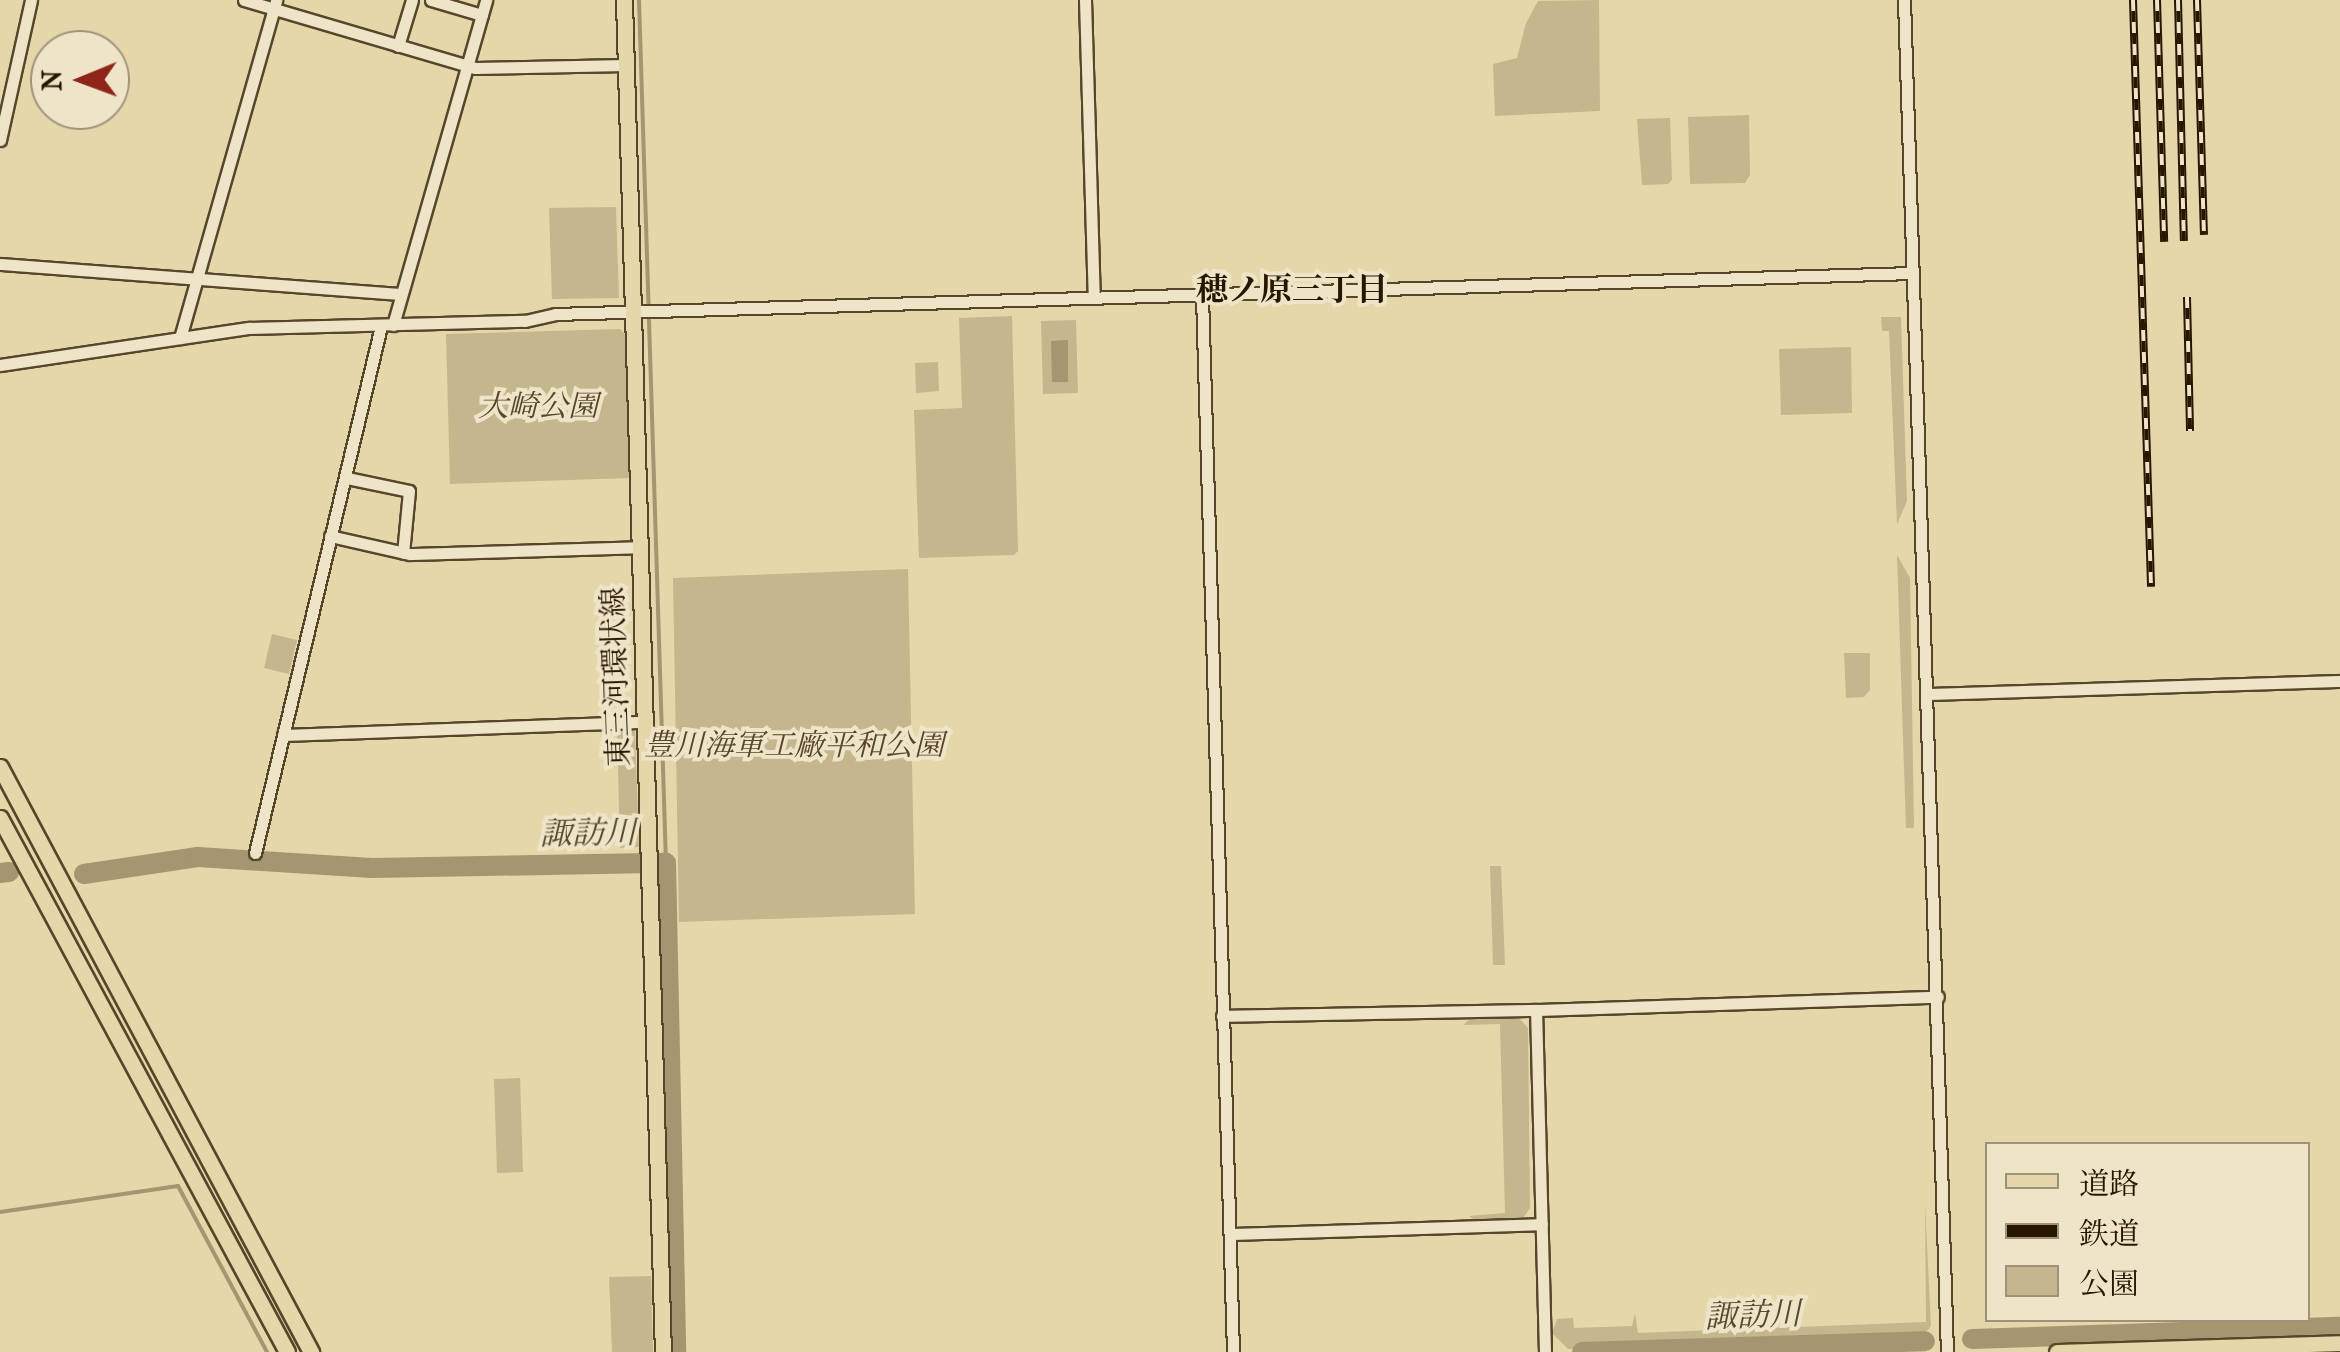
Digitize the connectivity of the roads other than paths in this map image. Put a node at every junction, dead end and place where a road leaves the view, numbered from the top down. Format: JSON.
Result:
{"nodes":[{"id":1,"x":32,"y":0,"type":"edge"},
{"id":2,"x":244,"y":0,"type":"edge"},
{"id":3,"x":412,"y":0,"type":"edge"},
{"id":4,"x":432,"y":0,"type":"edge"},
{"id":5,"x":486,"y":0,"type":"edge"},
{"id":6,"x":624,"y":0,"type":"edge"},
{"id":7,"x":1085,"y":0,"type":"edge"},
{"id":8,"x":1904,"y":0,"type":"edge"},
{"id":9,"x":275,"y":5,"type":"edge"},
{"id":10,"x":482,"y":16,"type":"junction"},
{"id":11,"x":398,"y":46,"type":"junction"},
{"id":12,"x":626,"y":65,"type":"junction"},
{"id":13,"x":467,"y":66,"type":"junction"},
{"id":14,"x":0,"y":140,"type":"edge"},
{"id":15,"x":0,"y":264,"type":"edge"},
{"id":16,"x":1912,"y":273,"type":"junction"},
{"id":17,"x":194,"y":279,"type":"junction"},
{"id":18,"x":401,"y":294,"type":"junction"},
{"id":19,"x":1202,"y":295,"type":"junction"},
{"id":20,"x":1094,"y":298,"type":"junction"},
{"id":21,"x":633,"y":312,"type":"junction"},
{"id":22,"x":387,"y":325,"type":"junction"},
{"id":23,"x":180,"y":338,"type":"junction"},
{"id":24,"x":0,"y":365,"type":"edge"},
{"id":25,"x":347,"y":478,"type":"junction"},
{"id":26,"x":330,"y":536,"type":"junction"},
{"id":27,"x":641,"y":547,"type":"junction"},
{"id":28,"x":403,"y":553,"type":"junction"},
{"id":29,"x":2340,"y":680,"type":"edge"},
{"id":30,"x":1927,"y":694,"type":"junction"},
{"id":31,"x":646,"y":722,"type":"junction"},
{"id":32,"x":283,"y":735,"type":"junction"},
{"id":33,"x":0,"y":767,"type":"edge"},
{"id":34,"x":0,"y":818,"type":"edge"},
{"id":35,"x":255,"y":853,"type":"dead end"},
{"id":36,"x":1938,"y":997,"type":"junction"},
{"id":37,"x":1536,"y":1010,"type":"junction"},
{"id":38,"x":1222,"y":1016,"type":"junction"},
{"id":39,"x":1542,"y":1224,"type":"junction"},
{"id":40,"x":1230,"y":1234,"type":"junction"},
{"id":41,"x":2329,"y":1346,"type":"edge"},
{"id":42,"x":1545,"y":1347,"type":"edge"},
{"id":43,"x":2229,"y":1350,"type":"edge"},
{"id":44,"x":287,"y":1352,"type":"edge"},
{"id":45,"x":311,"y":1352,"type":"edge"},
{"id":46,"x":663,"y":1352,"type":"edge"},
{"id":47,"x":1233,"y":1352,"type":"edge"},
{"id":48,"x":1947,"y":1352,"type":"edge"},
{"id":49,"x":2058,"y":1352,"type":"edge"},
{"id":50,"x":2146,"y":1352,"type":"edge"}],
"edges":[{"from":1,"to":14,"type":"street"},
{"from":2,"to":9,"type":"street"},
{"from":3,"to":11,"type":"street"},
{"from":4,"to":10,"type":"street"},
{"from":5,"to":10,"type":"street"},
{"from":6,"to":12,"type":"main road","name":"東三河環状線"},
{"from":7,"to":20,"type":"street"},
{"from":8,"to":16,"type":"street"},
{"from":9,"to":11,"type":"street"},
{"from":9,"to":17,"type":"street"},
{"from":10,"to":13,"type":"street"},
{"from":11,"to":13,"type":"street"},
{"from":12,"to":13,"type":"street"},
{"from":12,"to":21,"type":"main road","name":"東三河環状線"},
{"from":13,"to":18,"type":"street"},
{"from":15,"to":17,"type":"street"},
{"from":16,"to":19,"type":"street"},
{"from":16,"to":30,"type":"street"},
{"from":17,"to":18,"type":"street"},
{"from":17,"to":23,"type":"street"},
{"from":18,"to":22,"type":"street"},
{"from":19,"to":20,"type":"street"},
{"from":19,"to":38,"type":"street"},
{"from":20,"to":21,"type":"street"},
{"from":21,"to":22,"type":"street"},
{"from":21,"to":27,"type":"main road","name":"東三河環状線"},
{"from":22,"to":23,"type":"street"},
{"from":22,"to":25,"type":"street"},
{"from":23,"to":24,"type":"street"},
{"from":25,"to":26,"type":"street"},
{"from":25,"to":28,"type":"street"},
{"from":26,"to":28,"type":"street"},
{"from":26,"to":32,"type":"street"},
{"from":27,"to":28,"type":"street"},
{"from":27,"to":31,"type":"main road","name":"東三河環状線"},
{"from":29,"to":30,"type":"street"},
{"from":30,"to":36,"type":"street"},
{"from":31,"to":32,"type":"street"},
{"from":31,"to":46,"type":"main road","name":"東三河環状線"},
{"from":32,"to":35,"type":"street"},
{"from":33,"to":45,"type":"main road"},
{"from":34,"to":44,"type":"main road"},
{"from":36,"to":37,"type":"street"},
{"from":36,"to":48,"type":"street"},
{"from":37,"to":38,"type":"street"},
{"from":37,"to":39,"type":"street"},
{"from":38,"to":40,"type":"street"},
{"from":39,"to":40,"type":"street"},
{"from":39,"to":42,"type":"street"},
{"from":40,"to":47,"type":"street"},
{"from":41,"to":43,"type":"main road"},
{"from":43,"to":50,"type":"main road"},
{"from":49,"to":50,"type":"main road"}]}
